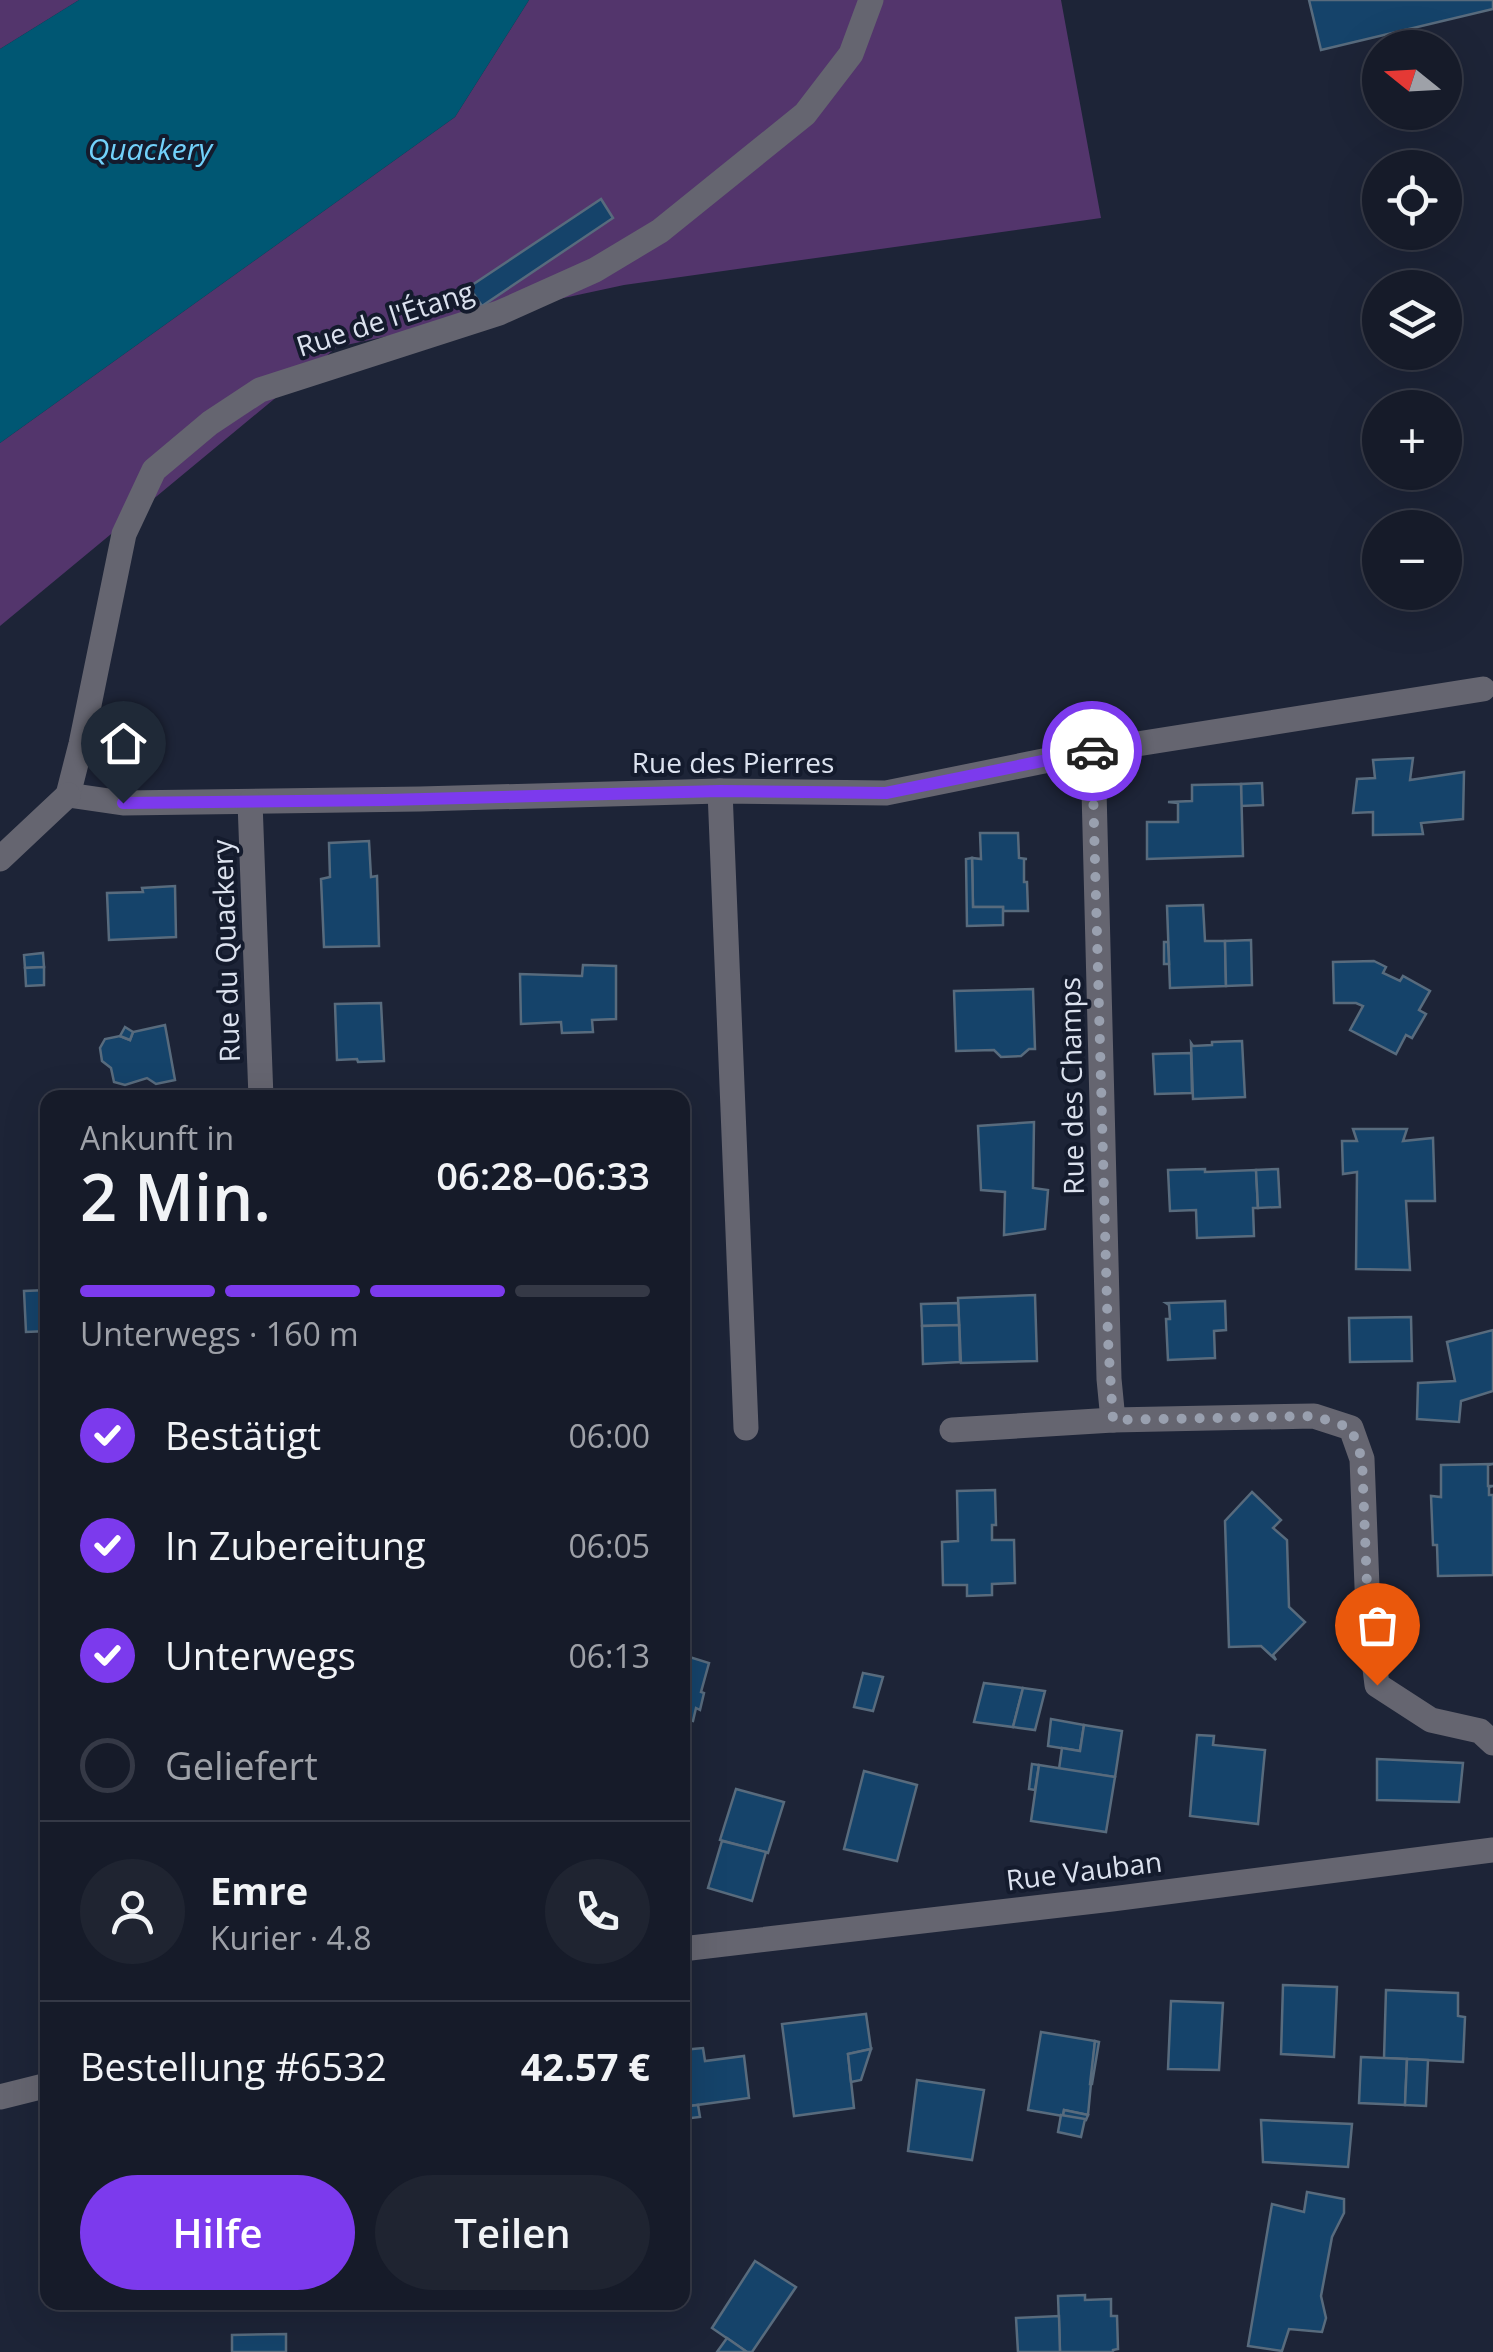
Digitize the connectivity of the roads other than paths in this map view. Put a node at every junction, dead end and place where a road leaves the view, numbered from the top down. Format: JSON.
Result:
{"nodes":[{"id":1,"x":872,"y":0,"type":"edge"},
{"id":2,"x":1484,"y":689,"type":"dead end"},
{"id":3,"x":1093,"y":751,"type":"junction"},
{"id":4,"x":720,"y":791,"type":"junction"},
{"id":5,"x":68,"y":795,"type":"junction"},
{"id":6,"x":250,"y":802,"type":"junction"},
{"id":7,"x":0,"y":859,"type":"edge"},
{"id":8,"x":261,"y":1090,"type":"edge"},
{"id":9,"x":1113,"y":1420,"type":"junction"},
{"id":10,"x":746,"y":1428,"type":"dead end"},
{"id":11,"x":952,"y":1430,"type":"dead end"},
{"id":12,"x":1493,"y":1743,"type":"edge"},
{"id":13,"x":1493,"y":1850,"type":"edge"},
{"id":14,"x":690,"y":1948,"type":"edge"},
{"id":15,"x":40,"y":2087,"type":"edge"},
{"id":16,"x":0,"y":2097,"type":"edge"}],
"edges":[{"from":1,"to":5,"type":"street","name":"Rue de l'Étang"},
{"from":2,"to":3,"type":"street","name":"Rue des Pierres"},
{"from":3,"to":4,"type":"street","name":"Rue des Pierres"},
{"from":3,"to":9,"type":"street","name":"Rue des Champs"},
{"from":4,"to":6,"type":"street","name":"Rue des Pierres"},
{"from":4,"to":10,"type":"street"},
{"from":5,"to":6,"type":"street","name":"Rue des Pierres"},
{"from":5,"to":7,"type":"street"},
{"from":6,"to":8,"type":"street","name":"Rue du Quackery"},
{"from":9,"to":11,"type":"street"},
{"from":9,"to":12,"type":"street"},
{"from":13,"to":14,"type":"street","name":"Rue Vauban"},
{"from":15,"to":16,"type":"street"}]}
